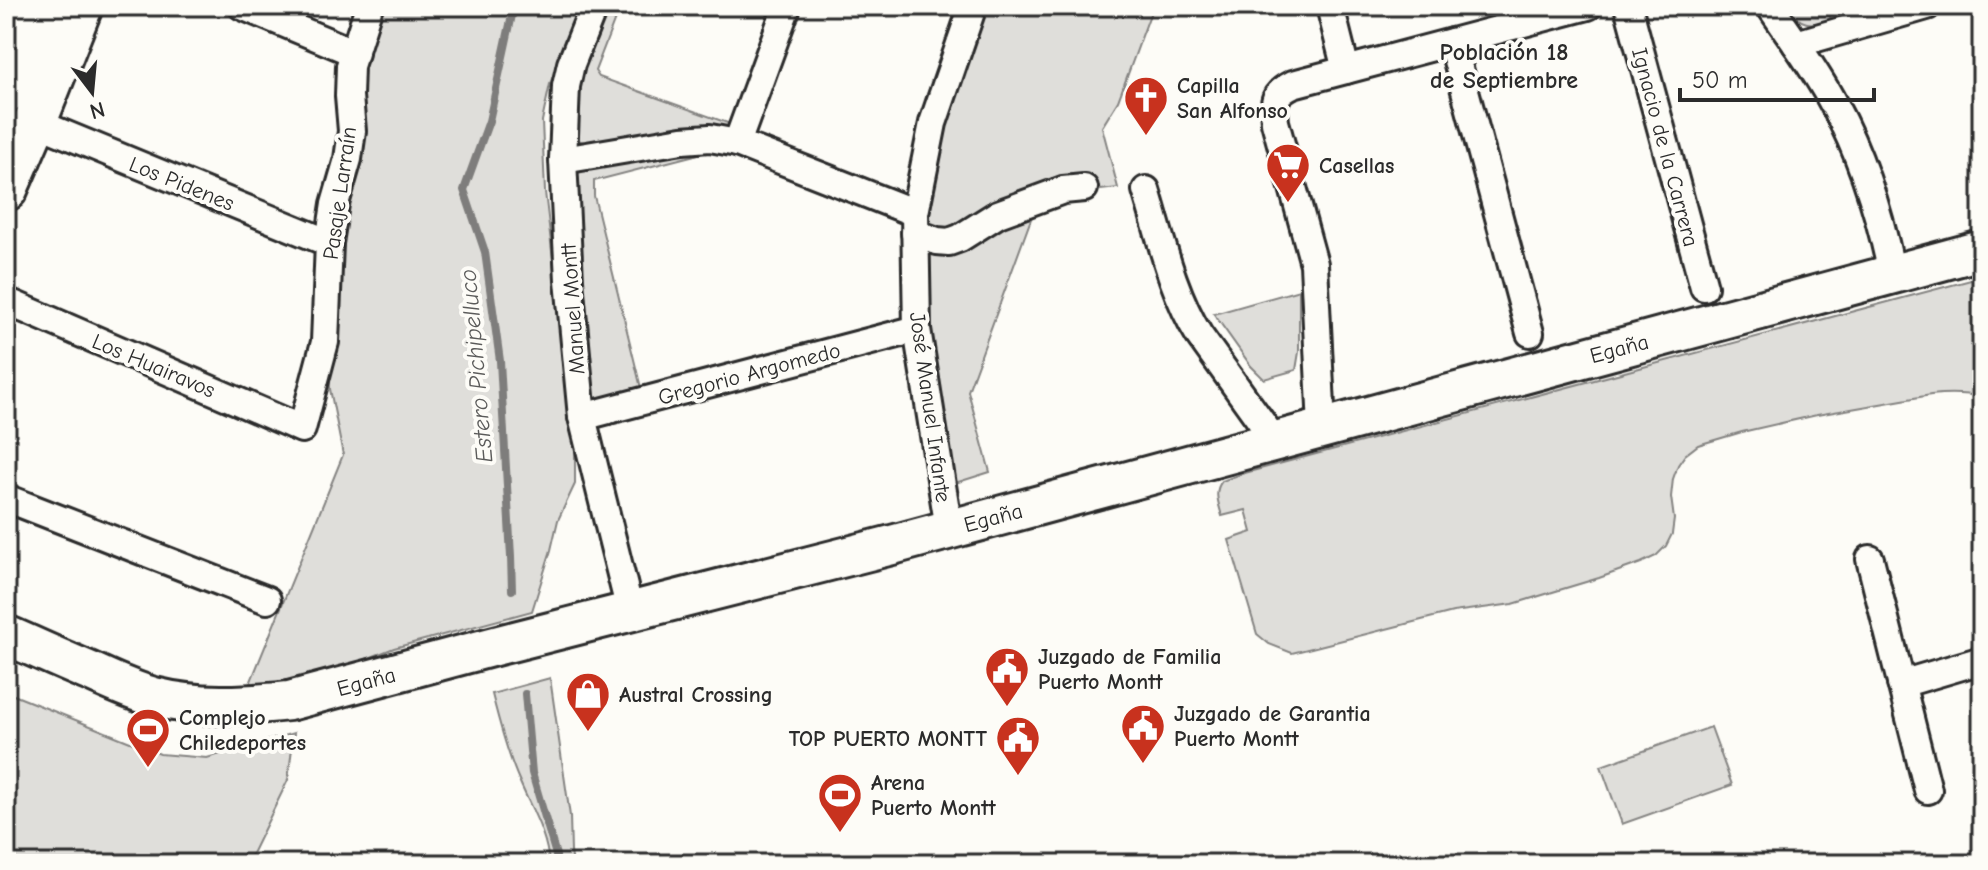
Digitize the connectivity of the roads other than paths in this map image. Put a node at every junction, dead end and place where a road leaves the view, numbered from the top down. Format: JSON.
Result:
{"nodes":[{"id":1,"x":39,"y":6,"type":"edge"},
{"id":2,"x":81,"y":6,"type":"edge"},
{"id":3,"x":242,"y":6,"type":"edge"},
{"id":4,"x":369,"y":6,"type":"edge"},
{"id":5,"x":594,"y":6,"type":"edge"},
{"id":6,"x":787,"y":6,"type":"edge"},
{"id":7,"x":973,"y":6,"type":"edge"},
{"id":8,"x":1330,"y":6,"type":"edge"},
{"id":9,"x":1588,"y":6,"type":"edge"},
{"id":10,"x":1628,"y":6,"type":"edge"},
{"id":11,"x":1770,"y":6,"type":"edge"},
{"id":12,"x":1927,"y":6,"type":"edge"},
{"id":13,"x":1521,"y":15,"type":"edge"},
{"id":14,"x":1849,"y":16,"type":"edge"},
{"id":15,"x":1452,"y":42,"type":"junction"},
{"id":16,"x":1796,"y":44,"type":"junction"},
{"id":17,"x":355,"y":53,"type":"junction"},
{"id":18,"x":1346,"y":70,"type":"junction"},
{"id":19,"x":6,"y":91,"type":"edge"},
{"id":20,"x":35,"y":122,"type":"junction"},
{"id":21,"x":737,"y":143,"type":"junction"},
{"id":22,"x":563,"y":160,"type":"junction"},
{"id":23,"x":1084,"y":188,"type":"dead end"},
{"id":24,"x":6,"y":189,"type":"edge"},
{"id":25,"x":1146,"y":190,"type":"dead end"},
{"id":26,"x":915,"y":223,"type":"junction"},
{"id":27,"x":329,"y":243,"type":"junction"},
{"id":28,"x":1982,"y":250,"type":"edge"},
{"id":29,"x":1892,"y":274,"type":"junction"},
{"id":30,"x":1704,"y":287,"type":"dead end"},
{"id":31,"x":6,"y":301,"type":"edge"},
{"id":32,"x":917,"y":329,"type":"junction"},
{"id":33,"x":1530,"y":333,"type":"dead end"},
{"id":34,"x":582,"y":417,"type":"junction"},
{"id":35,"x":1322,"y":428,"type":"junction"},
{"id":36,"x":302,"y":429,"type":"joint"},
{"id":37,"x":1275,"y":441,"type":"junction"},
{"id":38,"x":6,"y":498,"type":"edge"},
{"id":39,"x":949,"y":529,"type":"junction"},
{"id":40,"x":1870,"y":559,"type":"dead end"},
{"id":41,"x":267,"y":600,"type":"dead end"},
{"id":42,"x":630,"y":611,"type":"junction"},
{"id":43,"x":6,"y":635,"type":"edge"},
{"id":44,"x":1982,"y":660,"type":"edge"},
{"id":45,"x":1901,"y":684,"type":"junction"},
{"id":46,"x":1928,"y":790,"type":"dead end"}],
"edges":[{"from":1,"to":19,"type":"main road"},
{"from":2,"to":20,"type":"main road"},
{"from":3,"to":17,"type":"street"},
{"from":4,"to":17,"type":"street","name":"Pasaje Larraín"},
{"from":5,"to":22,"type":"street","name":"Manuel Montt"},
{"from":6,"to":21,"type":"street"},
{"from":7,"to":26,"type":"street","name":"José Manuel Infante"},
{"from":8,"to":18,"type":"street"},
{"from":9,"to":13,"type":"street"},
{"from":10,"to":30,"type":"street","name":"Ignacio de la Carrera"},
{"from":11,"to":16,"type":"street"},
{"from":12,"to":14,"type":"street"},
{"from":13,"to":15,"type":"street"},
{"from":14,"to":16,"type":"street"},
{"from":15,"to":18,"type":"street"},
{"from":15,"to":33,"type":"street"},
{"from":16,"to":29,"type":"street"},
{"from":17,"to":27,"type":"street","name":"Pasaje Larraín"},
{"from":18,"to":35,"type":"street"},
{"from":20,"to":24,"type":"main road"},
{"from":20,"to":27,"type":"street","name":"Los Pidenes"},
{"from":21,"to":22,"type":"street"},
{"from":21,"to":26,"type":"street"},
{"from":22,"to":34,"type":"street","name":"Manuel Montt"},
{"from":23,"to":26,"type":"street"},
{"from":25,"to":37,"type":"street"},
{"from":26,"to":32,"type":"street","name":"José Manuel Infante"},
{"from":27,"to":36,"type":"street","name":"Pasaje Larraín"},
{"from":28,"to":29,"type":"main road","name":"Egaña"},
{"from":29,"to":35,"type":"main road","name":"Egaña"},
{"from":31,"to":36,"type":"street","name":"Los Huairavos"},
{"from":32,"to":34,"type":"street","name":"Gregorio Argomedo"},
{"from":32,"to":39,"type":"street","name":"José Manuel Infante"},
{"from":34,"to":42,"type":"street","name":"Manuel Montt"},
{"from":35,"to":37,"type":"main road","name":"Egaña"},
{"from":37,"to":39,"type":"main road","name":"Egaña"},
{"from":38,"to":41,"type":"street"},
{"from":39,"to":42,"type":"main road","name":"Egaña"},
{"from":40,"to":45,"type":"street"},
{"from":42,"to":43,"type":"main road","name":"Egaña"},
{"from":44,"to":45,"type":"street"},
{"from":45,"to":46,"type":"street"}]}
